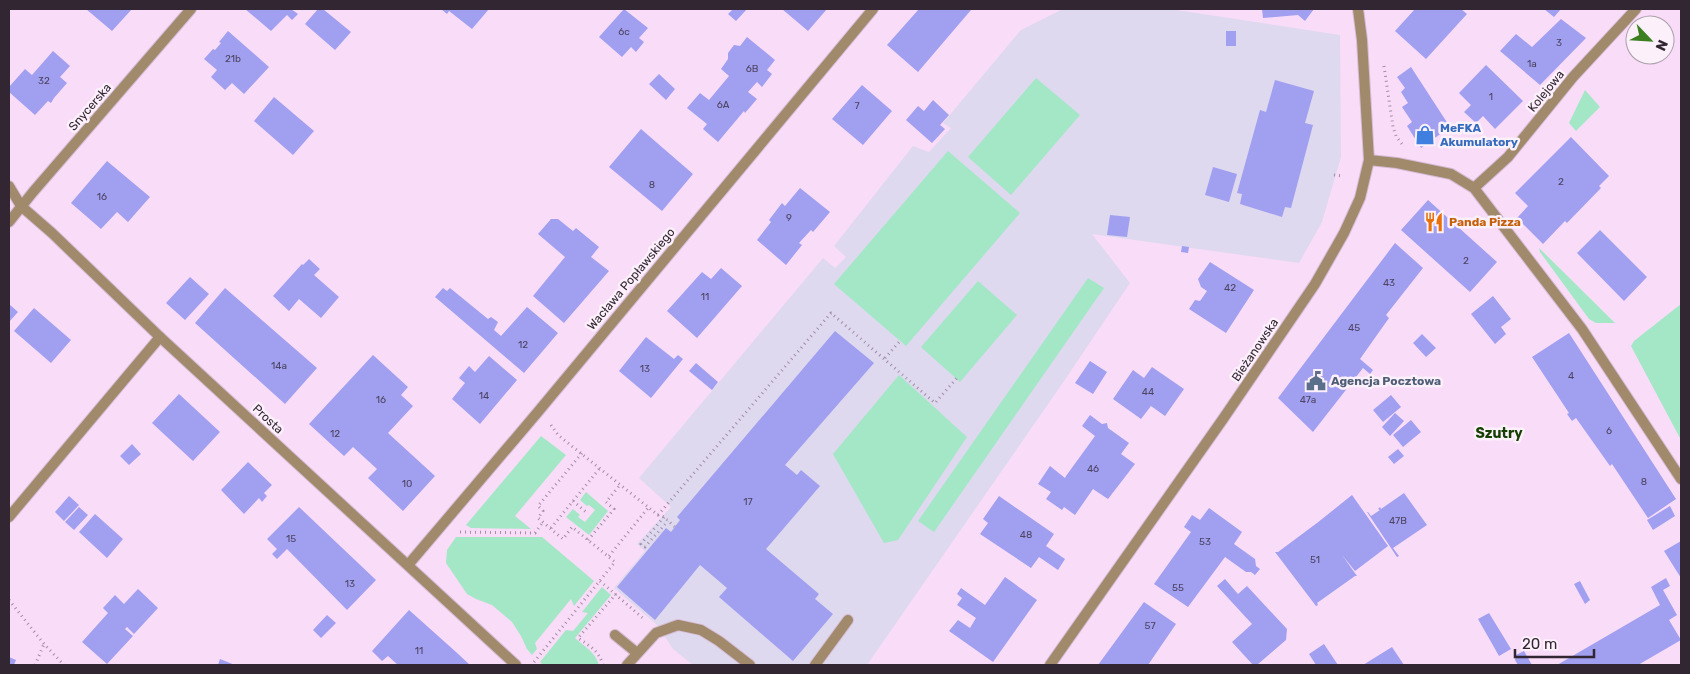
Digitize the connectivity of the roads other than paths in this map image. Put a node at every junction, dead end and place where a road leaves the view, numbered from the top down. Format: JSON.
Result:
{"nodes":[{"id":1,"x":191,"y":9,"type":"edge"},
{"id":2,"x":873,"y":9,"type":"edge"},
{"id":3,"x":1358,"y":9,"type":"edge"},
{"id":4,"x":1636,"y":9,"type":"edge"},
{"id":5,"x":1369,"y":160,"type":"junction"},
{"id":6,"x":9,"y":186,"type":"edge"},
{"id":7,"x":1474,"y":188,"type":"junction"},
{"id":8,"x":21,"y":206,"type":"junction"},
{"id":9,"x":9,"y":222,"type":"edge"},
{"id":10,"x":160,"y":337,"type":"junction"},
{"id":11,"x":1681,"y":479,"type":"edge"},
{"id":12,"x":9,"y":517,"type":"edge"},
{"id":13,"x":408,"y":565,"type":"junction"},
{"id":14,"x":848,"y":620,"type":"dead end"},
{"id":15,"x":615,"y":634,"type":"dead end"},
{"id":16,"x":637,"y":653,"type":"junction"},
{"id":17,"x":516,"y":665,"type":"edge"},
{"id":18,"x":627,"y":665,"type":"edge"},
{"id":19,"x":750,"y":665,"type":"edge"},
{"id":20,"x":815,"y":665,"type":"edge"},
{"id":21,"x":1050,"y":665,"type":"edge"}],
"edges":[{"from":1,"to":8,"type":"street","name":"Snycerska"},
{"from":2,"to":13,"type":"street","name":"Wacława Popławskiego"},
{"from":3,"to":5,"type":"street","name":"Bieżanowska"},
{"from":4,"to":7,"type":"street","name":"Kolejowa"},
{"from":5,"to":7,"type":"street"},
{"from":5,"to":21,"type":"street","name":"Bieżanowska"},
{"from":6,"to":8,"type":"street","name":"Prosta"},
{"from":7,"to":11,"type":"street"},
{"from":8,"to":9,"type":"street","name":"Snycerska"},
{"from":8,"to":10,"type":"street","name":"Prosta"},
{"from":10,"to":12,"type":"street"},
{"from":10,"to":13,"type":"street","name":"Prosta"},
{"from":13,"to":17,"type":"street","name":"Prosta"},
{"from":14,"to":20,"type":"street"},
{"from":15,"to":16,"type":"street"},
{"from":16,"to":18,"type":"street"},
{"from":16,"to":19,"type":"street"}]}
